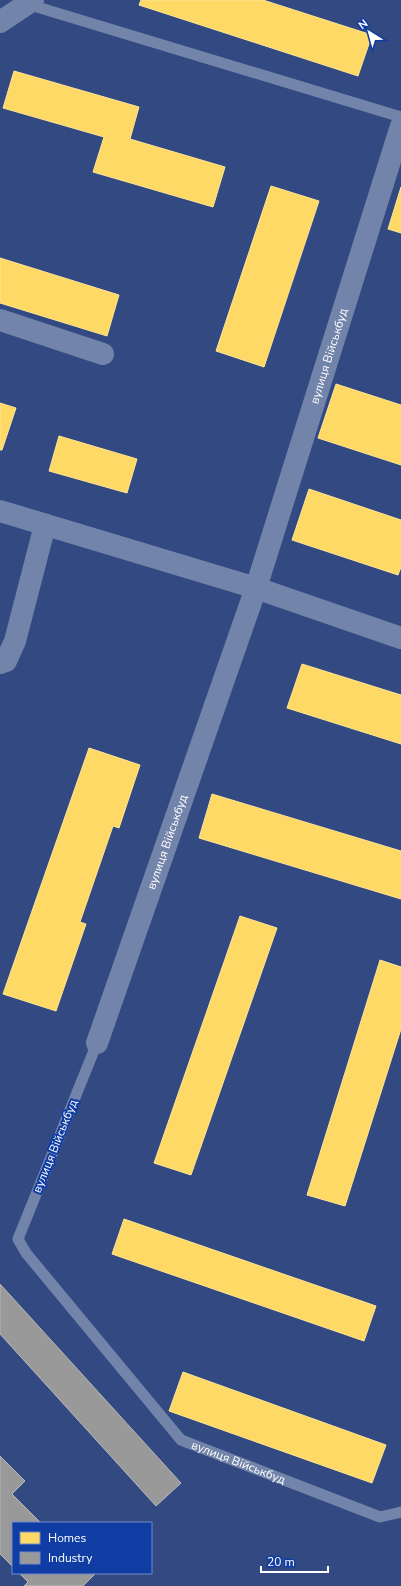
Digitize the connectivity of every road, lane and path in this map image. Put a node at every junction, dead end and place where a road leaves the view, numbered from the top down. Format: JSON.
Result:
{"nodes":[{"id":1,"x":30,"y":2,"type":"edge"},
{"id":2,"x":0,"y":22,"type":"edge"},
{"id":3,"x":401,"y":117,"type":"edge"},
{"id":4,"x":401,"y":126,"type":"edge"},
{"id":5,"x":0,"y":320,"type":"edge"},
{"id":6,"x":103,"y":354,"type":"dead end"},
{"id":7,"x":0,"y":511,"type":"edge"},
{"id":8,"x":45,"y":525,"type":"junction"},
{"id":9,"x":256,"y":588,"type":"junction"},
{"id":10,"x":401,"y":638,"type":"edge"},
{"id":11,"x":0,"y":663,"type":"edge"},
{"id":12,"x":97,"y":1043,"type":"joint"},
{"id":13,"x":401,"y":1512,"type":"edge"}],
"edges":[{"from":1,"to":2,"type":"street"},
{"from":1,"to":3,"type":"lane"},
{"from":4,"to":9,"type":"street","name":"вулиця Військбуд"},
{"from":5,"to":6,"type":"street"},
{"from":7,"to":8,"type":"street"},
{"from":8,"to":9,"type":"street"},
{"from":8,"to":11,"type":"street"},
{"from":9,"to":10,"type":"street"},
{"from":9,"to":12,"type":"street","name":"вулиця Військбуд"},
{"from":12,"to":13,"type":"lane","name":"вулиця Військбуд"}]}
